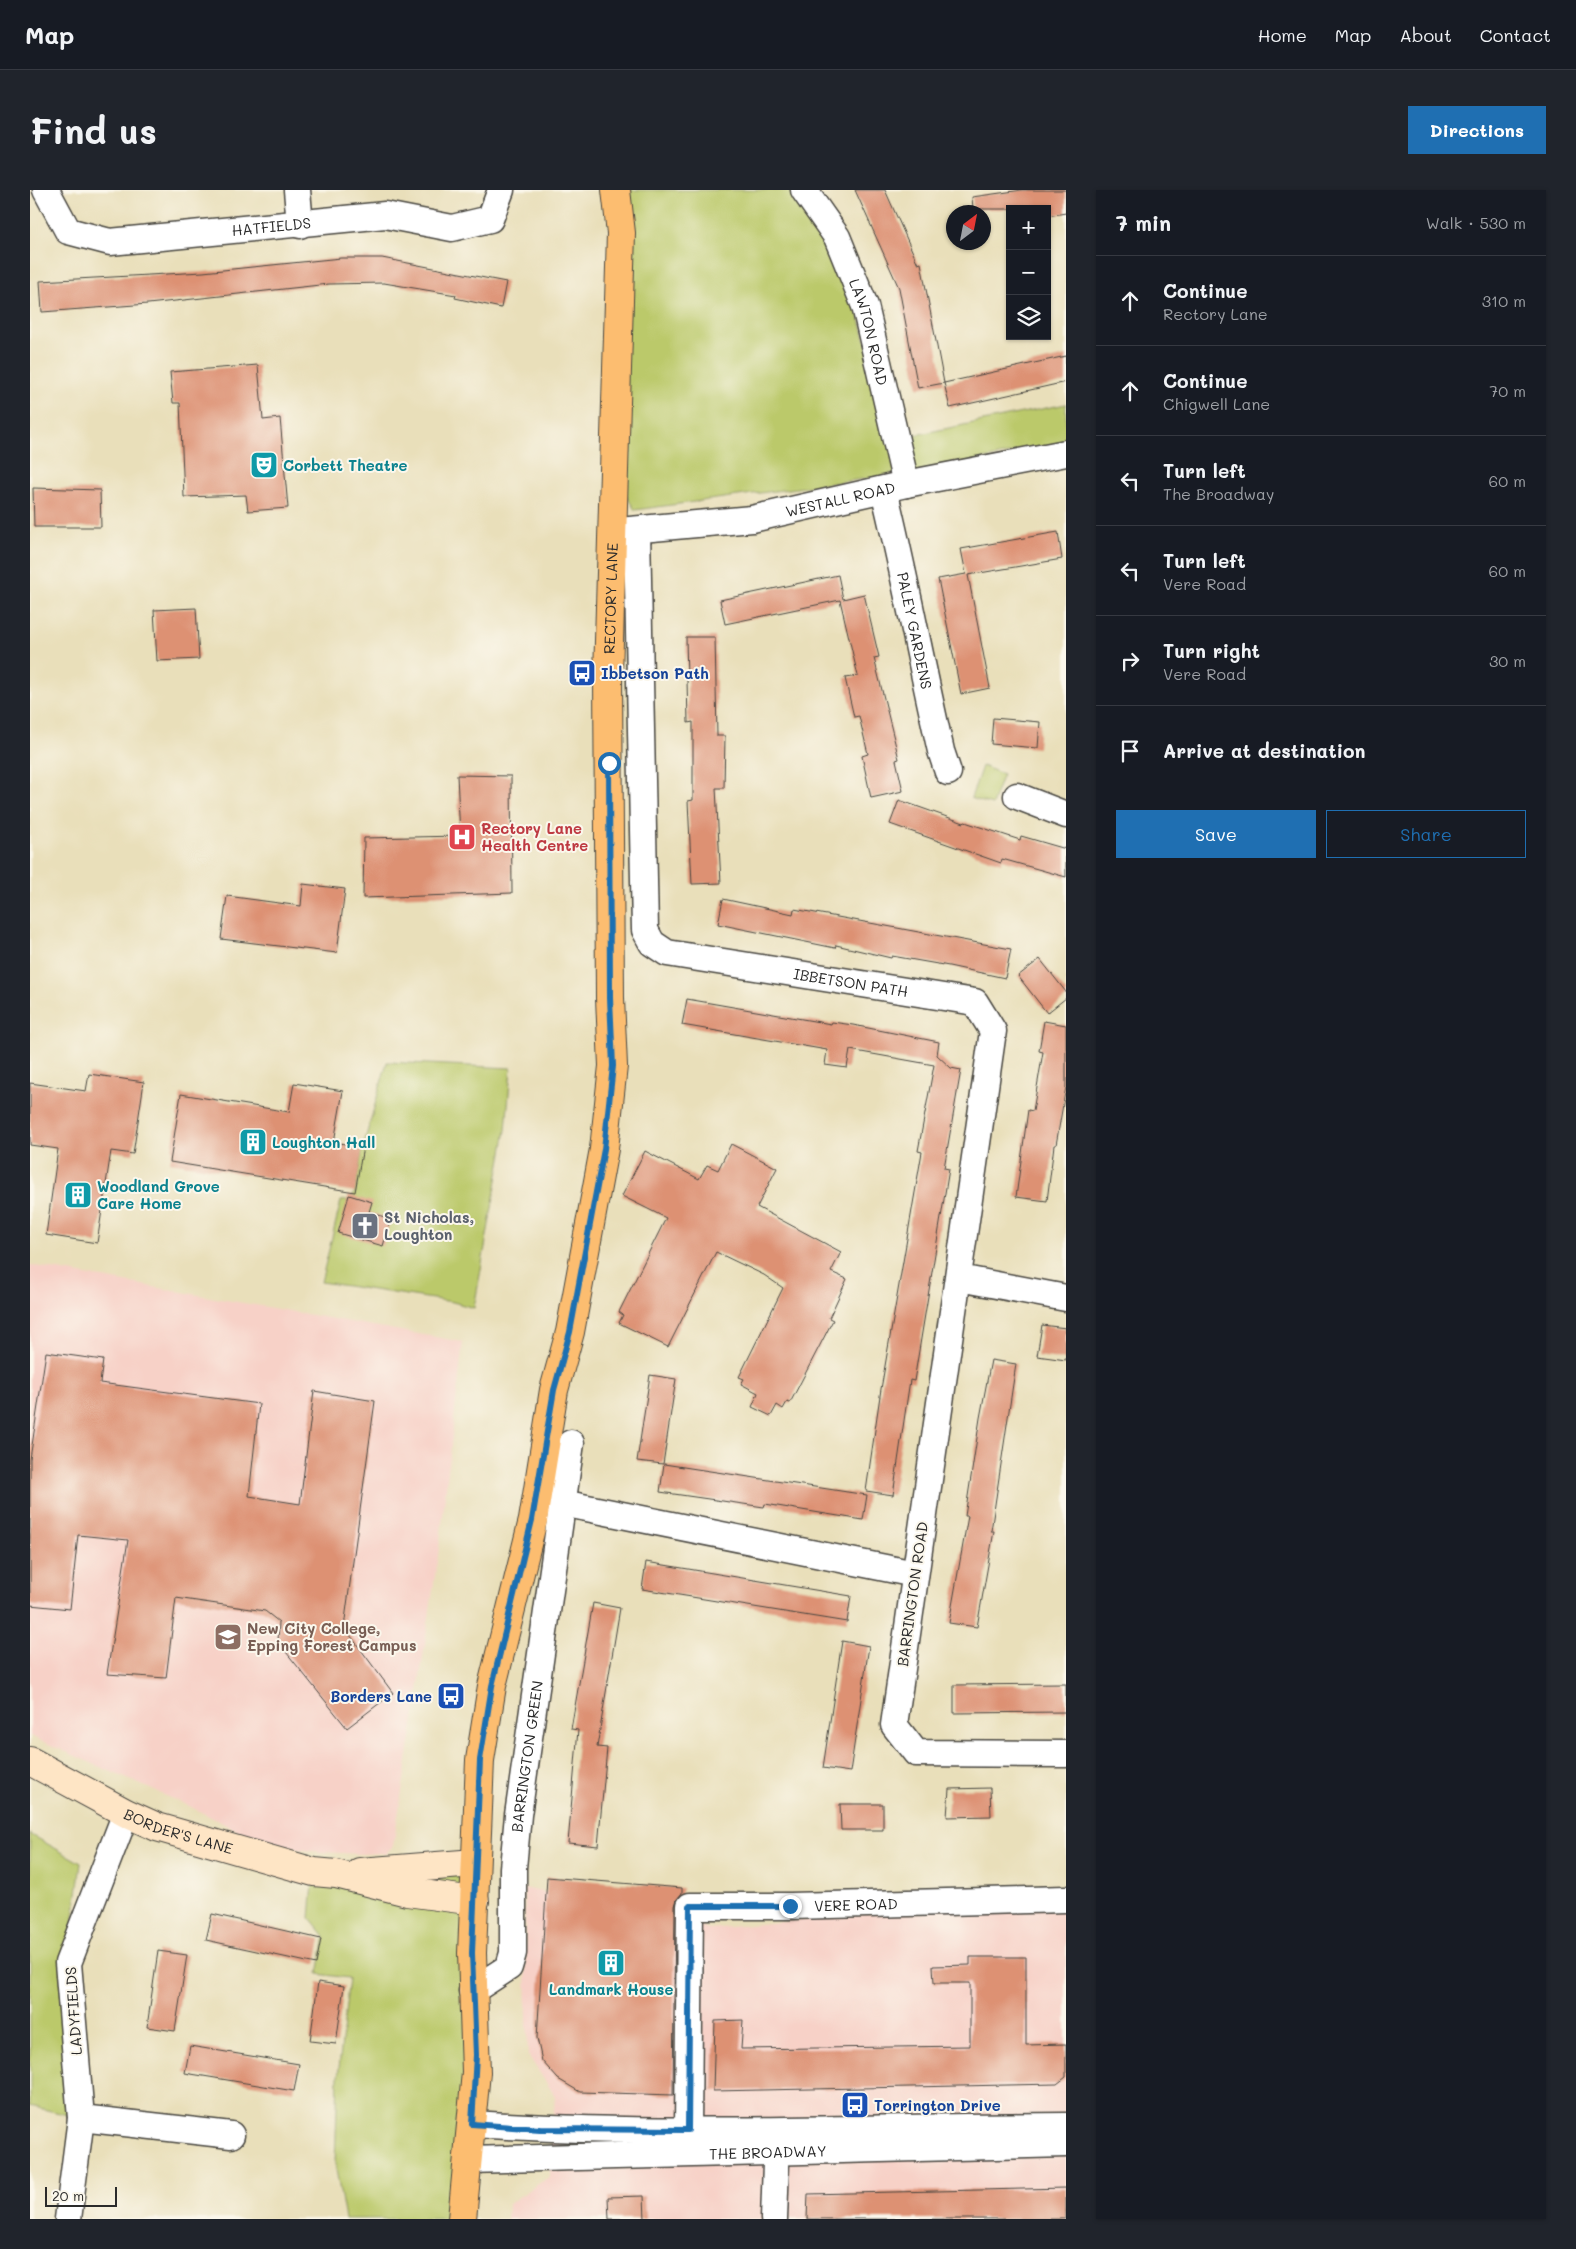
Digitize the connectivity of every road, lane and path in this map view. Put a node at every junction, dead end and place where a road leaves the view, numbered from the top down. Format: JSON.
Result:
{"nodes":[{"id":1,"x":46,"y":190,"type":"edge"},
{"id":2,"x":297,"y":190,"type":"edge"},
{"id":3,"x":501,"y":190,"type":"edge"},
{"id":4,"x":616,"y":190,"type":"edge"},
{"id":5,"x":804,"y":190,"type":"edge"},
{"id":6,"x":300,"y":225,"type":"junction"},
{"id":7,"x":1066,"y":453,"type":"edge"},
{"id":8,"x":895,"y":487,"type":"junction"},
{"id":9,"x":625,"y":531,"type":"junction"},
{"id":10,"x":948,"y":772,"type":"dead end"},
{"id":11,"x":1017,"y":796,"type":"dead end"},
{"id":12,"x":1066,"y":815,"type":"edge"},
{"id":13,"x":958,"y":1278,"type":"junction"},
{"id":14,"x":1066,"y":1298,"type":"edge"},
{"id":15,"x":571,"y":1444,"type":"dead end"},
{"id":16,"x":562,"y":1503,"type":"junction"},
{"id":17,"x":914,"y":1574,"type":"junction"},
{"id":18,"x":1066,"y":1754,"type":"edge"},
{"id":19,"x":30,"y":1761,"type":"edge"},
{"id":20,"x":126,"y":1813,"type":"junction"},
{"id":21,"x":475,"y":1863,"type":"junction"},
{"id":22,"x":336,"y":1874,"type":"junction"},
{"id":23,"x":1066,"y":1899,"type":"edge"},
{"id":24,"x":475,"y":1901,"type":"junction"},
{"id":25,"x":472,"y":1990,"type":"junction"},
{"id":26,"x":81,"y":2118,"type":"junction"},
{"id":27,"x":472,"y":2124,"type":"junction"},
{"id":28,"x":1066,"y":2126,"type":"edge"},
{"id":29,"x":688,"y":2130,"type":"junction"},
{"id":30,"x":231,"y":2135,"type":"dead end"},
{"id":31,"x":777,"y":2140,"type":"junction"},
{"id":32,"x":1066,"y":2144,"type":"edge"},
{"id":33,"x":469,"y":2160,"type":"junction"},
{"id":34,"x":68,"y":2219,"type":"edge"},
{"id":35,"x":462,"y":2219,"type":"edge"},
{"id":36,"x":774,"y":2219,"type":"edge"}],
"edges":[{"from":1,"to":6,"type":"street","name":"HATFIELDS"},
{"from":2,"to":6,"type":"street"},
{"from":3,"to":6,"type":"street","name":"HATFIELDS"},
{"from":4,"to":9,"type":"main road","name":"RECTORY LANE"},
{"from":5,"to":8,"type":"street","name":"LAWTON ROAD"},
{"from":7,"to":8,"type":"street","name":"WESTALL ROAD"},
{"from":8,"to":9,"type":"street","name":"WESTALL ROAD"},
{"from":8,"to":10,"type":"street","name":"PALEY GARDENS"},
{"from":9,"to":13,"type":"street","name":"IBBETSON PATH"},
{"from":9,"to":21,"type":"main road","name":"RECTORY LANE"},
{"from":11,"to":12,"type":"street"},
{"from":13,"to":14,"type":"street"},
{"from":13,"to":17,"type":"street","name":"BARRINGTON ROAD"},
{"from":15,"to":16,"type":"street","name":"BARRINGTON GREEN"},
{"from":16,"to":17,"type":"street"},
{"from":16,"to":25,"type":"street","name":"BARRINGTON GREEN"},
{"from":17,"to":18,"type":"street","name":"BARRINGTON ROAD"},
{"from":19,"to":20,"type":"street","name":"BORDER'S LANE"},
{"from":20,"to":22,"type":"street","name":"BORDER'S LANE"},
{"from":20,"to":26,"type":"street","name":"LADYFIELDS"},
{"from":21,"to":22,"type":"street","name":"BORDER'S LANE"},
{"from":21,"to":24,"type":"main road","name":"RECTORY LANE"},
{"from":22,"to":24,"type":"street","name":"BORDER'S LANE"},
{"from":23,"to":29,"type":"street","name":"VERE ROAD"},
{"from":24,"to":25,"type":"main road","name":"RECTORY LANE"},
{"from":25,"to":27,"type":"main road","name":"RECTORY LANE"},
{"from":26,"to":30,"type":"street"},
{"from":26,"to":34,"type":"street","name":"LADYFIELDS"},
{"from":27,"to":29,"type":"street","name":"THE BROADWAY"},
{"from":27,"to":33,"type":"main road","name":"RECTORY LANE"},
{"from":28,"to":31,"type":"street","name":"THE BROADWAY"},
{"from":29,"to":31,"type":"street","name":"THE BROADWAY"},
{"from":31,"to":32,"type":"street","name":"THE BROADWAY"},
{"from":31,"to":33,"type":"street","name":"THE BROADWAY"},
{"from":31,"to":36,"type":"street"},
{"from":33,"to":35,"type":"main road","name":"RECTORY LANE"}]}
